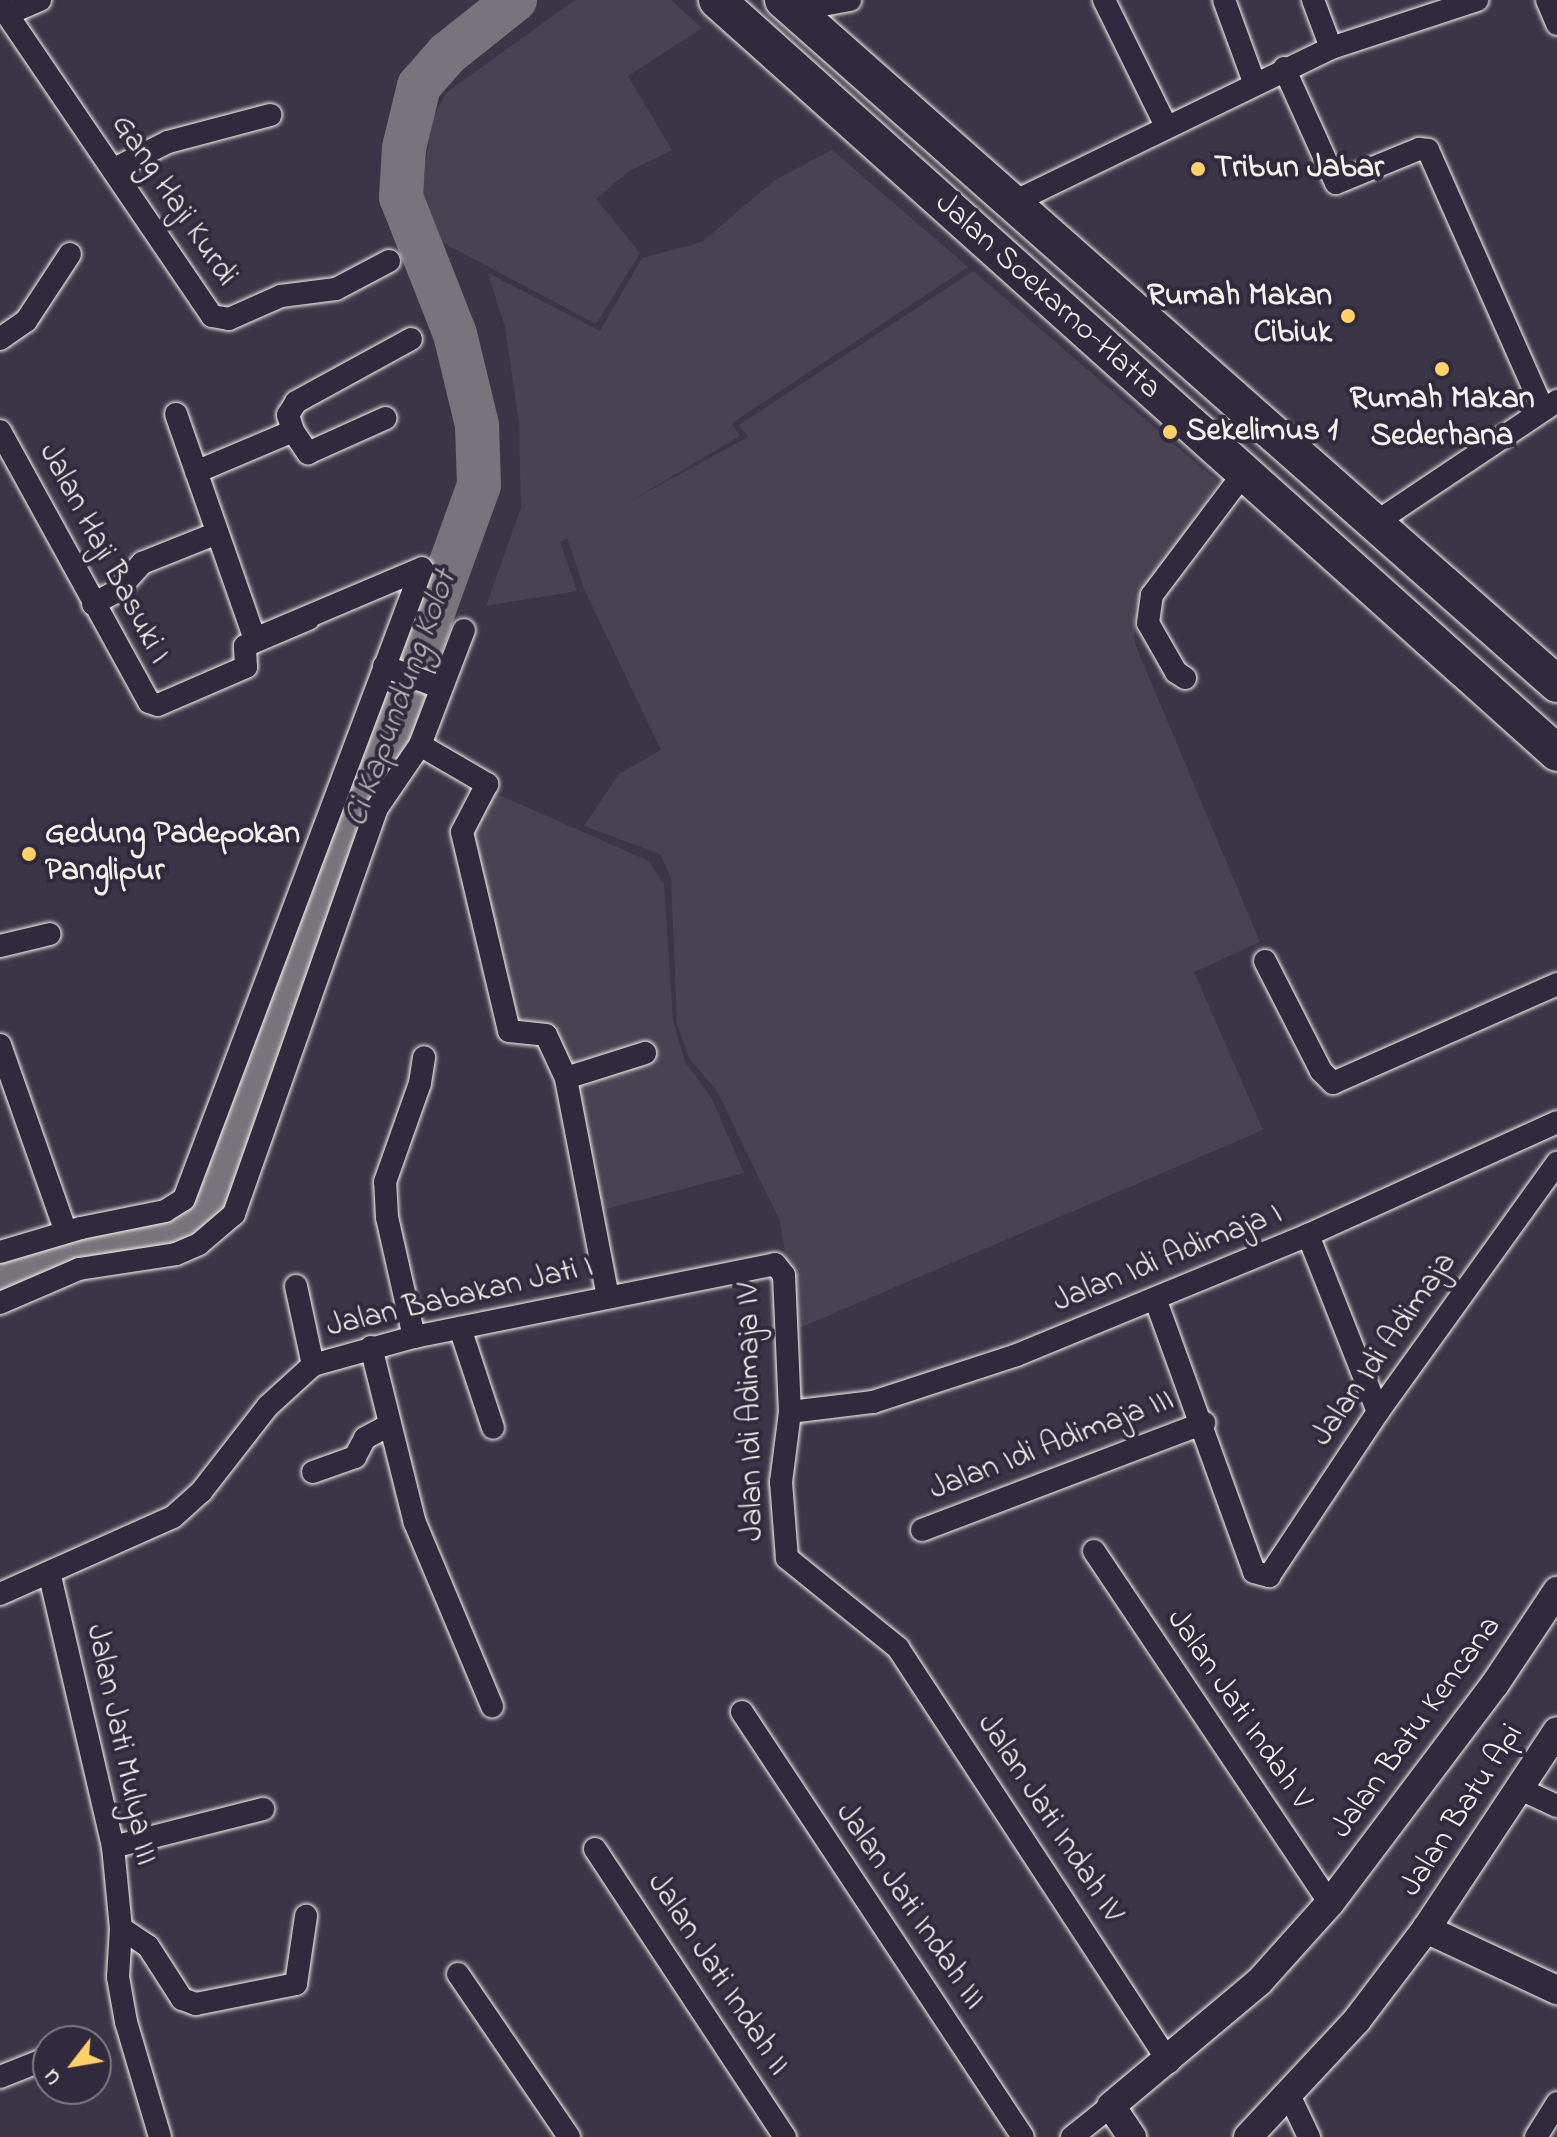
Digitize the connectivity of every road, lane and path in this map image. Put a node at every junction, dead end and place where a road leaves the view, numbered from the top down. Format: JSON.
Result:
{"nodes":[{"id":1,"x":40,"y":0,"type":"edge"},
{"id":2,"x":717,"y":0,"type":"edge"},
{"id":3,"x":850,"y":0,"type":"edge"},
{"id":4,"x":1104,"y":0,"type":"edge"},
{"id":5,"x":1224,"y":0,"type":"edge"},
{"id":6,"x":1313,"y":0,"type":"edge"},
{"id":7,"x":1477,"y":0,"type":"edge"},
{"id":8,"x":1547,"y":0,"type":"edge"},
{"id":9,"x":789,"y":5,"type":"edge"},
{"id":10,"x":1445,"y":5,"type":"edge"},
{"id":11,"x":4,"y":9,"type":"edge"},
{"id":12,"x":1557,"y":24,"type":"edge"},
{"id":13,"x":1331,"y":48,"type":"junction"},
{"id":14,"x":1284,"y":68,"type":"junction"},
{"id":15,"x":1254,"y":82,"type":"junction"},
{"id":16,"x":270,"y":115,"type":"dead end"},
{"id":17,"x":1166,"y":126,"type":"junction"},
{"id":18,"x":114,"y":169,"type":"junction"},
{"id":19,"x":1014,"y":202,"type":"junction"},
{"id":20,"x":70,"y":254,"type":"dead end"},
{"id":21,"x":389,"y":261,"type":"dead end"},
{"id":22,"x":0,"y":339,"type":"edge"},
{"id":23,"x":411,"y":339,"type":"dead end"},
{"id":24,"x":1550,"y":405,"type":"edge"},
{"id":25,"x":176,"y":414,"type":"dead end"},
{"id":26,"x":386,"y":418,"type":"dead end"},
{"id":27,"x":0,"y":431,"type":"edge"},
{"id":28,"x":293,"y":431,"type":"junction"},
{"id":29,"x":196,"y":472,"type":"junction"},
{"id":30,"x":1244,"y":473,"type":"junction"},
{"id":31,"x":1378,"y":521,"type":"junction"},
{"id":32,"x":217,"y":533,"type":"junction"},
{"id":33,"x":93,"y":604,"type":"junction"},
{"id":34,"x":308,"y":619,"type":"dead end"},
{"id":35,"x":464,"y":630,"type":"dead end"},
{"id":36,"x":388,"y":668,"type":"junction"},
{"id":37,"x":1185,"y":678,"type":"dead end"},
{"id":38,"x":1557,"y":684,"type":"edge"},
{"id":39,"x":436,"y":686,"type":"junction"},
{"id":40,"x":420,"y":745,"type":"junction"},
{"id":41,"x":1557,"y":753,"type":"edge"},
{"id":42,"x":50,"y":934,"type":"dead end"},
{"id":43,"x":0,"y":946,"type":"edge"},
{"id":44,"x":1265,"y":961,"type":"dead end"},
{"id":45,"x":1557,"y":984,"type":"edge"},
{"id":46,"x":645,"y":1053,"type":"dead end"},
{"id":47,"x":424,"y":1057,"type":"dead end"},
{"id":48,"x":2,"y":1059,"type":"edge"},
{"id":49,"x":566,"y":1078,"type":"junction"},
{"id":50,"x":1557,"y":1122,"type":"edge"},
{"id":51,"x":1557,"y":1163,"type":"edge"},
{"id":52,"x":66,"y":1232,"type":"junction"},
{"id":53,"x":1308,"y":1235,"type":"junction"},
{"id":54,"x":0,"y":1252,"type":"edge"},
{"id":55,"x":766,"y":1264,"type":"joint"},
{"id":56,"x":296,"y":1286,"type":"dead end"},
{"id":57,"x":608,"y":1297,"type":"junction"},
{"id":58,"x":1156,"y":1301,"type":"junction"},
{"id":59,"x":0,"y":1303,"type":"edge"},
{"id":60,"x":460,"y":1328,"type":"junction"},
{"id":61,"x":414,"y":1337,"type":"junction"},
{"id":62,"x":371,"y":1347,"type":"junction"},
{"id":63,"x":313,"y":1365,"type":"junction"},
{"id":64,"x":790,"y":1412,"type":"junction"},
{"id":65,"x":1378,"y":1412,"type":"junction"},
{"id":66,"x":1204,"y":1423,"type":"junction"},
{"id":67,"x":388,"y":1426,"type":"junction"},
{"id":68,"x":493,"y":1428,"type":"dead end"},
{"id":69,"x":313,"y":1472,"type":"dead end"},
{"id":70,"x":922,"y":1530,"type":"dead end"},
{"id":71,"x":1094,"y":1551,"type":"dead end"},
{"id":72,"x":50,"y":1576,"type":"junction"},
{"id":73,"x":1269,"y":1576,"type":"joint"},
{"id":74,"x":1557,"y":1591,"type":"edge"},
{"id":75,"x":0,"y":1594,"type":"edge"},
{"id":76,"x":866,"y":1618,"type":"joint"},
{"id":77,"x":492,"y":1706,"type":"dead end"},
{"id":78,"x":742,"y":1712,"type":"dead end"},
{"id":79,"x":1557,"y":1731,"type":"edge"},
{"id":80,"x":1518,"y":1788,"type":"junction"},
{"id":81,"x":1557,"y":1806,"type":"edge"},
{"id":82,"x":263,"y":1809,"type":"dead end"},
{"id":83,"x":113,"y":1847,"type":"junction"},
{"id":84,"x":595,"y":1849,"type":"dead end"},
{"id":85,"x":1330,"y":1903,"type":"junction"},
{"id":86,"x":306,"y":1916,"type":"dead end"},
{"id":87,"x":121,"y":1928,"type":"junction"},
{"id":88,"x":1426,"y":1929,"type":"junction"},
{"id":89,"x":458,"y":1974,"type":"dead end"},
{"id":90,"x":1557,"y":1990,"type":"edge"},
{"id":91,"x":1169,"y":2062,"type":"junction"},
{"id":92,"x":32,"y":2064,"type":"edge"},
{"id":93,"x":0,"y":2077,"type":"edge"},
{"id":94,"x":1289,"y":2095,"type":"junction"},
{"id":95,"x":1557,"y":2103,"type":"edge"},
{"id":96,"x":1111,"y":2106,"type":"junction"},
{"id":97,"x":160,"y":2137,"type":"edge"},
{"id":98,"x":569,"y":2137,"type":"edge"},
{"id":99,"x":785,"y":2137,"type":"edge"},
{"id":100,"x":1023,"y":2137,"type":"edge"},
{"id":101,"x":1072,"y":2137,"type":"edge"},
{"id":102,"x":1132,"y":2137,"type":"edge"},
{"id":103,"x":1248,"y":2137,"type":"edge"},
{"id":104,"x":1309,"y":2137,"type":"edge"},
{"id":105,"x":1536,"y":2137,"type":"edge"}],
"edges":[{"from":1,"to":11,"type":"street"},
{"from":2,"to":30,"type":"highway","name":"Jalan Soekarno-Hatta"},
{"from":3,"to":9,"type":"street"},
{"from":4,"to":17,"type":"street"},
{"from":5,"to":15,"type":"street"},
{"from":6,"to":13,"type":"street"},
{"from":7,"to":10,"type":"street"},
{"from":8,"to":12,"type":"street"},
{"from":9,"to":19,"type":"highway","name":"Jalan Soekarno-Hatta"},
{"from":10,"to":13,"type":"street"},
{"from":11,"to":18,"type":"street","name":"Gang Haji Kurdi"},
{"from":13,"to":14,"type":"street"},
{"from":14,"to":15,"type":"street"},
{"from":14,"to":24,"type":"street"},
{"from":15,"to":17,"type":"street"},
{"from":16,"to":18,"type":"street"},
{"from":17,"to":19,"type":"street"},
{"from":18,"to":21,"type":"street","name":"Gang Haji Kurdi"},
{"from":19,"to":31,"type":"highway","name":"Jalan Soekarno-Hatta"},
{"from":20,"to":22,"type":"street"},
{"from":23,"to":28,"type":"street"},
{"from":24,"to":31,"type":"street"},
{"from":25,"to":29,"type":"street"},
{"from":26,"to":28,"type":"street"},
{"from":27,"to":33,"type":"street","name":"Jalan Haji Basuki I"},
{"from":28,"to":29,"type":"street"},
{"from":29,"to":32,"type":"street"},
{"from":30,"to":37,"type":"street"},
{"from":30,"to":41,"type":"highway","name":"Jalan Soekarno-Hatta"},
{"from":31,"to":38,"type":"highway","name":"Jalan Soekarno-Hatta"},
{"from":32,"to":33,"type":"street"},
{"from":32,"to":36,"type":"street"},
{"from":33,"to":34,"type":"street","name":"Jalan Haji Basuki I"},
{"from":35,"to":39,"type":"street"},
{"from":36,"to":39,"type":"street"},
{"from":36,"to":52,"type":"street"},
{"from":39,"to":40,"type":"street"},
{"from":40,"to":49,"type":"street"},
{"from":40,"to":59,"type":"street"},
{"from":42,"to":43,"type":"street"},
{"from":44,"to":45,"type":"street"},
{"from":46,"to":49,"type":"street"},
{"from":47,"to":61,"type":"street"},
{"from":48,"to":52,"type":"street"},
{"from":49,"to":57,"type":"street"},
{"from":50,"to":53,"type":"street","name":"Jalan Idi Adimaja I"},
{"from":51,"to":65,"type":"street","name":"Jalan Idi Adimaja"},
{"from":52,"to":54,"type":"street"},
{"from":53,"to":58,"type":"street","name":"Jalan Idi Adimaja I"},
{"from":53,"to":65,"type":"street"},
{"from":55,"to":57,"type":"street","name":"Jalan Babakan Jati I"},
{"from":55,"to":64,"type":"street","name":"Jalan Idi Adimaja IV"},
{"from":56,"to":63,"type":"street"},
{"from":57,"to":60,"type":"street","name":"Jalan Babakan Jati I"},
{"from":58,"to":64,"type":"street","name":"Jalan Idi Adimaja I"},
{"from":58,"to":66,"type":"street","name":"Jalan Idi Adimaja III"},
{"from":60,"to":61,"type":"street","name":"Jalan Babakan Jati I"},
{"from":60,"to":68,"type":"street"},
{"from":61,"to":62,"type":"street","name":"Jalan Babakan Jati I"},
{"from":62,"to":63,"type":"street","name":"Jalan Babakan Jati I"},
{"from":62,"to":67,"type":"street"},
{"from":63,"to":72,"type":"street","name":"Jalan Babakan Jati I"},
{"from":64,"to":76,"type":"street","name":"Jalan Idi Adimaja IV"},
{"from":65,"to":73,"type":"street","name":"Jalan Idi Adimaja"},
{"from":66,"to":70,"type":"street","name":"Jalan Idi Adimaja III"},
{"from":66,"to":73,"type":"street","name":"Jalan Idi Adimaja III"},
{"from":67,"to":69,"type":"street"},
{"from":67,"to":77,"type":"street"},
{"from":71,"to":85,"type":"street","name":"Jalan Jati Indah V"},
{"from":72,"to":75,"type":"street","name":"Jalan Babakan Jati I"},
{"from":72,"to":83,"type":"street","name":"Jalan Jati Mulya III"},
{"from":74,"to":85,"type":"street","name":"Jalan Batu Kencana"},
{"from":76,"to":91,"type":"street","name":"Jalan Jati Indah IV"},
{"from":78,"to":100,"type":"street","name":"Jalan Jati Indah III"},
{"from":79,"to":80,"type":"street","name":"Jalan Batu Api"},
{"from":80,"to":81,"type":"street"},
{"from":80,"to":88,"type":"street","name":"Jalan Batu Api"},
{"from":82,"to":83,"type":"street"},
{"from":83,"to":87,"type":"street","name":"Jalan Jati Mulya III"},
{"from":84,"to":99,"type":"street","name":"Jalan Jati Indah II"},
{"from":85,"to":91,"type":"street","name":"Jalan Batu Kencana"},
{"from":86,"to":87,"type":"street"},
{"from":87,"to":97,"type":"street","name":"Jalan Jati Mulya III"},
{"from":88,"to":90,"type":"street"},
{"from":88,"to":94,"type":"street","name":"Jalan Batu Api"},
{"from":89,"to":98,"type":"street"},
{"from":91,"to":96,"type":"street","name":"Jalan Batu Kencana"},
{"from":92,"to":93,"type":"street"},
{"from":94,"to":103,"type":"street","name":"Jalan Batu Api"},
{"from":94,"to":104,"type":"street"},
{"from":95,"to":105,"type":"street"},
{"from":96,"to":101,"type":"street"},
{"from":96,"to":102,"type":"street"}]}
